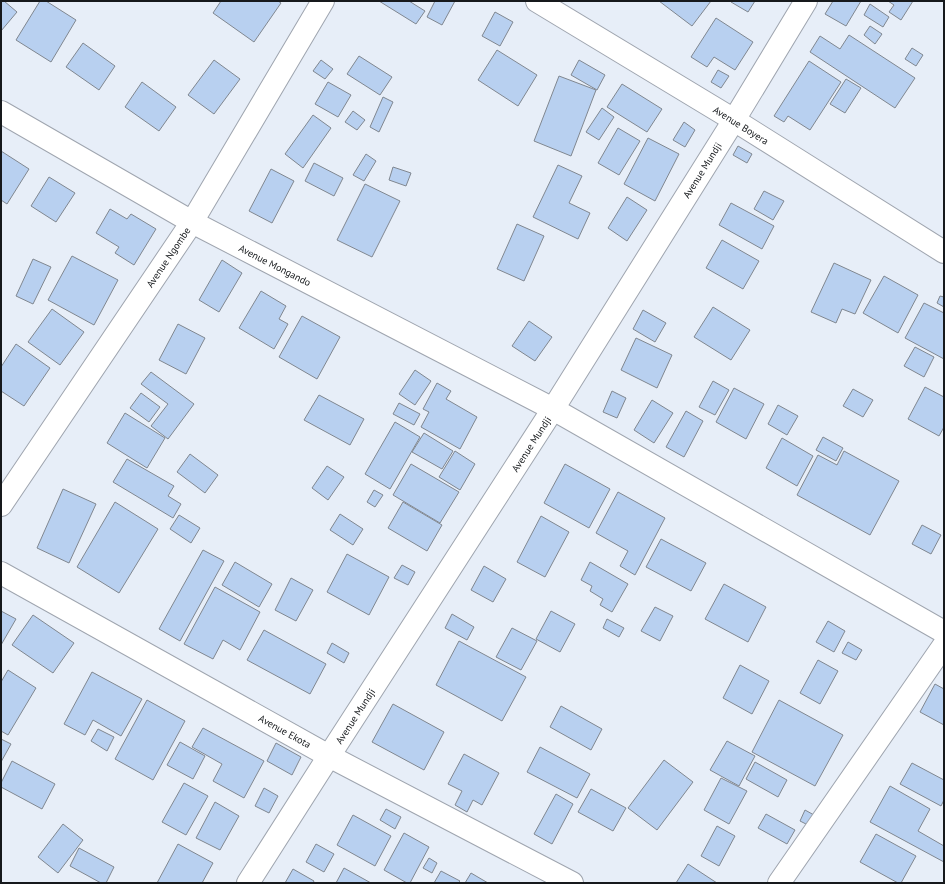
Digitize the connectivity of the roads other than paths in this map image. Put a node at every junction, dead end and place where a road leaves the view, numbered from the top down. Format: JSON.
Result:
{"nodes":[{"id":1,"x":323,"y":1,"type":"edge"},
{"id":2,"x":537,"y":1,"type":"edge"},
{"id":3,"x":806,"y":1,"type":"edge"},
{"id":4,"x":1,"y":112,"type":"edge"},
{"id":5,"x":734,"y":120,"type":"junction"},
{"id":6,"x":192,"y":222,"type":"junction"},
{"id":7,"x":944,"y":252,"type":"edge"},
{"id":8,"x":553,"y":410,"type":"junction"},
{"id":9,"x":1,"y":505,"type":"edge"},
{"id":10,"x":1,"y":573,"type":"edge"},
{"id":11,"x":944,"y":632,"type":"edge"},
{"id":12,"x":944,"y":645,"type":"edge"},
{"id":13,"x":329,"y":756,"type":"junction"},
{"id":14,"x":248,"y":883,"type":"edge"},
{"id":15,"x":572,"y":883,"type":"edge"},
{"id":16,"x":779,"y":883,"type":"edge"}],
"edges":[{"from":1,"to":6,"type":"street","name":"Avenue Ngombe"},
{"from":2,"to":5,"type":"street","name":"Avenue Boyera"},
{"from":3,"to":5,"type":"street","name":"Avenue Mundji"},
{"from":4,"to":6,"type":"street","name":"Avenue Mongando"},
{"from":5,"to":7,"type":"street","name":"Avenue Boyera"},
{"from":5,"to":8,"type":"street","name":"Avenue Mundji"},
{"from":6,"to":8,"type":"street","name":"Avenue Mongando"},
{"from":6,"to":9,"type":"street","name":"Avenue Ngombe"},
{"from":8,"to":11,"type":"street","name":"Avenue Mongando"},
{"from":8,"to":13,"type":"street","name":"Avenue Mundji"},
{"from":10,"to":13,"type":"street","name":"Avenue Ekota"},
{"from":12,"to":16,"type":"street"},
{"from":13,"to":14,"type":"street","name":"Avenue Mundji"},
{"from":13,"to":15,"type":"street","name":"Avenue Ekota"}]}
